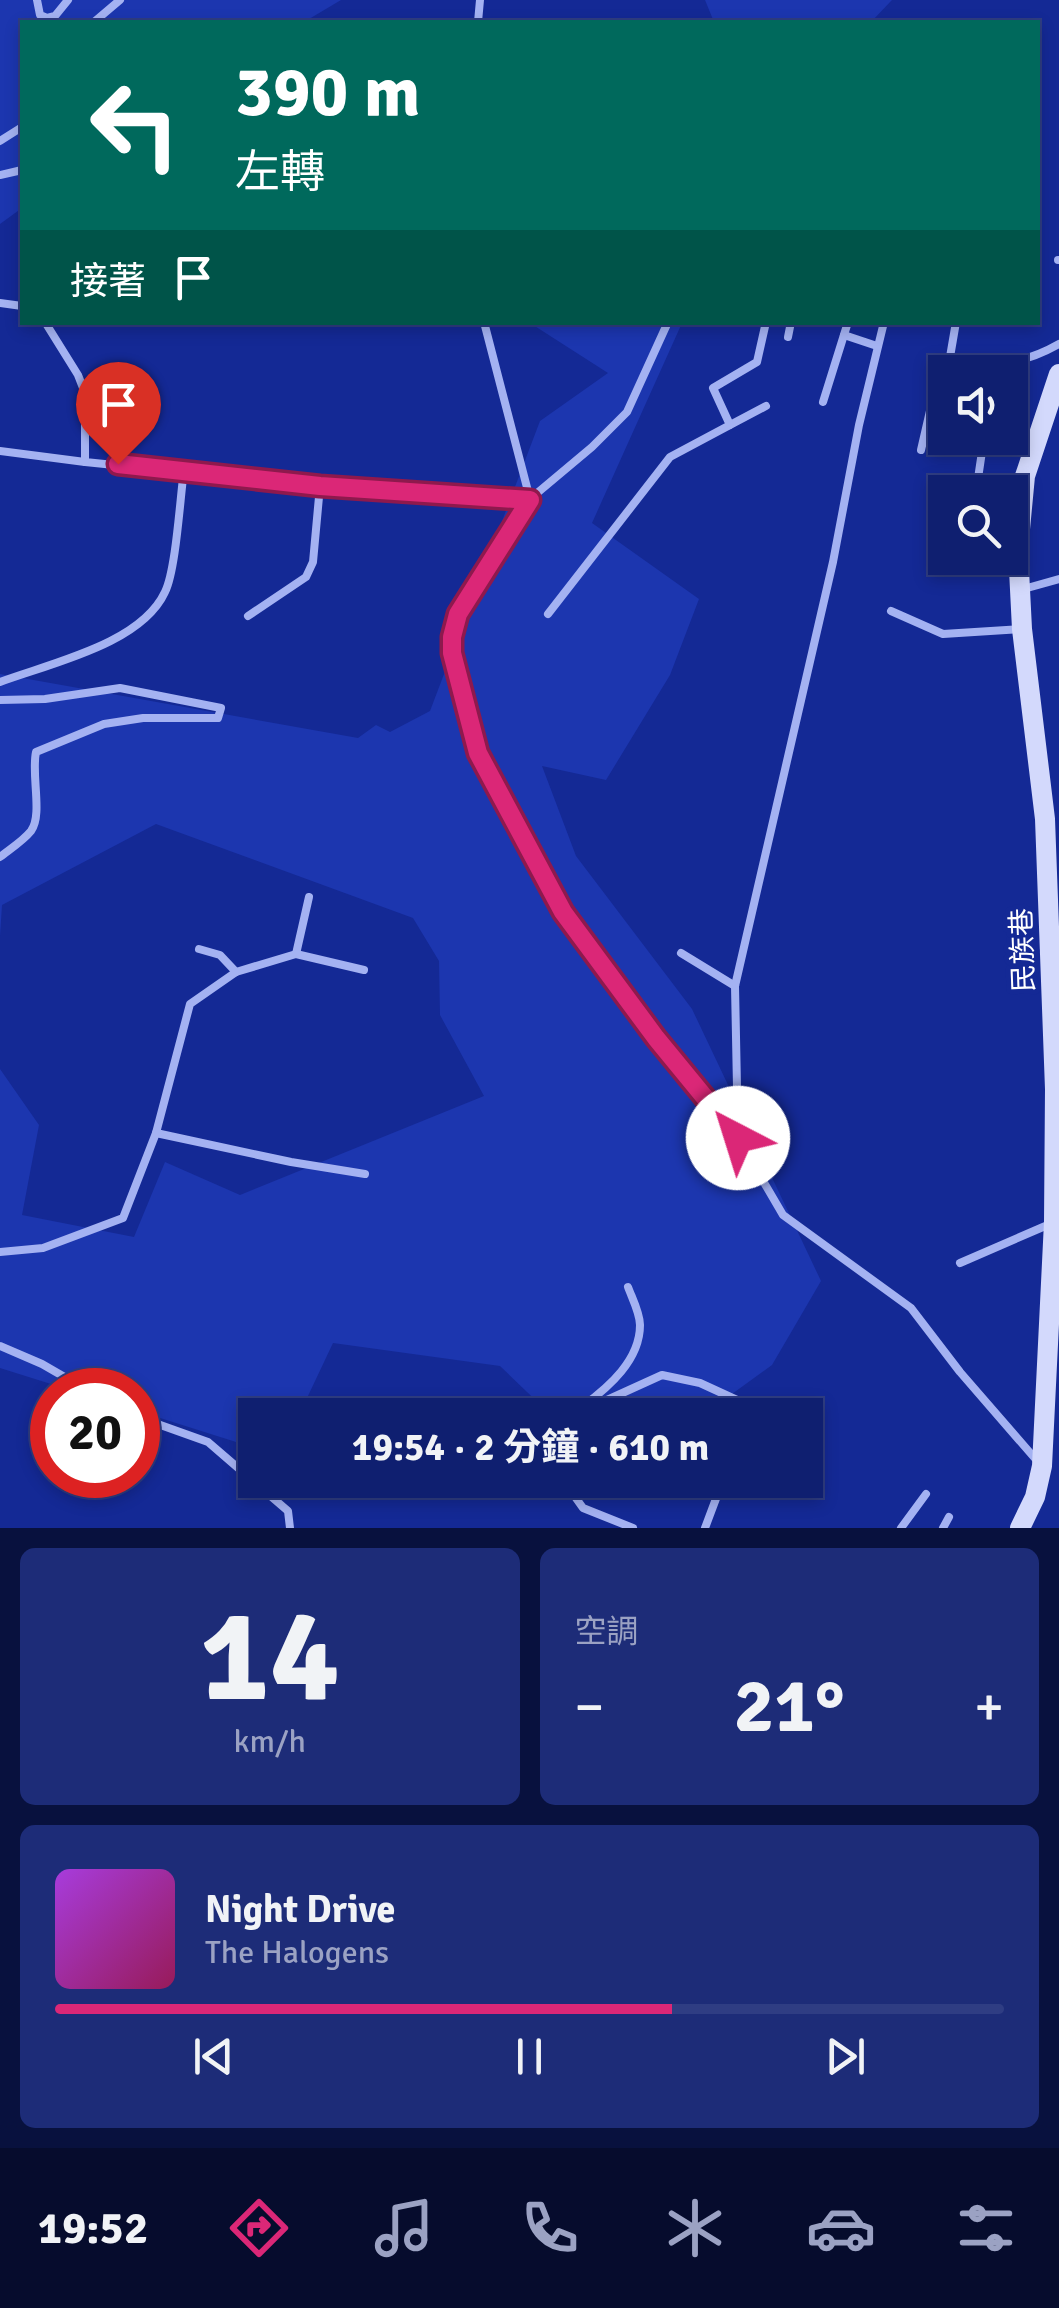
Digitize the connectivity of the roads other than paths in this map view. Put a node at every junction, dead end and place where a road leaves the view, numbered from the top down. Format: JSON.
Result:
{"nodes":[{"id":1,"x":38,"y":0,"type":"edge"},
{"id":2,"x":68,"y":0,"type":"edge"},
{"id":3,"x":120,"y":0,"type":"edge"},
{"id":4,"x":96,"y":20,"type":"edge"},
{"id":5,"x":48,"y":325,"type":"edge"},
{"id":6,"x":485,"y":325,"type":"edge"},
{"id":7,"x":667,"y":325,"type":"edge"},
{"id":8,"x":765,"y":325,"type":"edge"},
{"id":9,"x":790,"y":325,"type":"edge"},
{"id":10,"x":847,"y":325,"type":"edge"},
{"id":11,"x":883,"y":325,"type":"edge"},
{"id":12,"x":956,"y":325,"type":"edge"},
{"id":13,"x":844,"y":336,"type":"junction"},
{"id":14,"x":788,"y":337,"type":"dead end"},
{"id":15,"x":1059,"y":344,"type":"edge"},
{"id":16,"x":876,"y":346,"type":"junction"},
{"id":17,"x":950,"y":355,"type":"edge"},
{"id":18,"x":1028,"y":360,"type":"edge"},
{"id":19,"x":1059,"y":374,"type":"edge"},
{"id":20,"x":823,"y":402,"type":"dead end"},
{"id":21,"x":766,"y":406,"type":"dead end"},
{"id":22,"x":928,"y":422,"type":"edge"},
{"id":23,"x":730,"y":426,"type":"junction"},
{"id":24,"x":922,"y":450,"type":"dead end"},
{"id":25,"x":0,"y":451,"type":"edge"},
{"id":26,"x":86,"y":462,"type":"junction"},
{"id":27,"x":184,"y":470,"type":"junction"},
{"id":28,"x":320,"y":486,"type":"junction"},
{"id":29,"x":530,"y":500,"type":"junction"},
{"id":30,"x":1059,"y":579,"type":"edge"},
{"id":31,"x":1018,"y":590,"type":"junction"},
{"id":32,"x":890,"y":612,"type":"dead end"},
{"id":33,"x":548,"y":614,"type":"dead end"},
{"id":34,"x":248,"y":616,"type":"dead end"},
{"id":35,"x":1022,"y":629,"type":"junction"},
{"id":36,"x":0,"y":682,"type":"edge"},
{"id":37,"x":0,"y":700,"type":"edge"},
{"id":38,"x":0,"y":857,"type":"edge"},
{"id":39,"x":309,"y":897,"type":"dead end"},
{"id":40,"x":199,"y":949,"type":"dead end"},
{"id":41,"x":682,"y":953,"type":"dead end"},
{"id":42,"x":296,"y":954,"type":"junction"},
{"id":43,"x":364,"y":970,"type":"dead end"},
{"id":44,"x":236,"y":972,"type":"junction"},
{"id":45,"x":735,"y":986,"type":"junction"},
{"id":46,"x":156,"y":1133,"type":"junction"},
{"id":47,"x":738,"y":1138,"type":"junction"},
{"id":48,"x":365,"y":1174,"type":"dead end"},
{"id":49,"x":1054,"y":1222,"type":"junction"},
{"id":50,"x":0,"y":1252,"type":"edge"},
{"id":51,"x":960,"y":1263,"type":"dead end"},
{"id":52,"x":628,"y":1288,"type":"dead end"},
{"id":53,"x":0,"y":1346,"type":"edge"},
{"id":54,"x":49,"y":1368,"type":"edge"},
{"id":55,"x":593,"y":1398,"type":"edge"},
{"id":56,"x":612,"y":1398,"type":"edge"},
{"id":57,"x":733,"y":1398,"type":"edge"},
{"id":58,"x":160,"y":1426,"type":"edge"},
{"id":59,"x":1042,"y":1466,"type":"junction"},
{"id":60,"x":926,"y":1494,"type":"dead end"},
{"id":61,"x":576,"y":1498,"type":"edge"},
{"id":62,"x":716,"y":1498,"type":"edge"},
{"id":63,"x":950,"y":1517,"type":"dead end"},
{"id":64,"x":290,"y":1528,"type":"edge"},
{"id":65,"x":632,"y":1528,"type":"edge"},
{"id":66,"x":705,"y":1528,"type":"edge"},
{"id":67,"x":901,"y":1528,"type":"edge"},
{"id":68,"x":943,"y":1528,"type":"edge"},
{"id":69,"x":1020,"y":1528,"type":"edge"}],
"edges":[{"from":1,"to":2,"type":"lane"},
{"from":3,"to":4,"type":"lane"},
{"from":5,"to":26,"type":"lane"},
{"from":6,"to":29,"type":"lane"},
{"from":7,"to":29,"type":"lane"},
{"from":8,"to":23,"type":"lane"},
{"from":9,"to":14,"type":"lane"},
{"from":10,"to":13,"type":"lane"},
{"from":11,"to":16,"type":"lane"},
{"from":12,"to":17,"type":"lane"},
{"from":13,"to":16,"type":"lane"},
{"from":13,"to":20,"type":"lane"},
{"from":15,"to":18,"type":"lane"},
{"from":16,"to":45,"type":"lane"},
{"from":19,"to":31,"type":"street","name":"民族巷"},
{"from":21,"to":23,"type":"lane"},
{"from":22,"to":24,"type":"lane"},
{"from":23,"to":33,"type":"lane"},
{"from":25,"to":26,"type":"lane"},
{"from":26,"to":27,"type":"lane"},
{"from":27,"to":28,"type":"lane"},
{"from":27,"to":36,"type":"lane"},
{"from":28,"to":29,"type":"lane"},
{"from":28,"to":34,"type":"lane"},
{"from":29,"to":47,"type":"lane"},
{"from":30,"to":31,"type":"lane"},
{"from":31,"to":35,"type":"street","name":"民族巷"},
{"from":32,"to":35,"type":"lane"},
{"from":35,"to":49,"type":"street","name":"民族巷"},
{"from":37,"to":38,"type":"lane"},
{"from":39,"to":42,"type":"lane"},
{"from":40,"to":44,"type":"lane"},
{"from":41,"to":45,"type":"lane"},
{"from":42,"to":43,"type":"lane"},
{"from":42,"to":44,"type":"lane"},
{"from":44,"to":46,"type":"lane"},
{"from":45,"to":47,"type":"lane"},
{"from":46,"to":48,"type":"lane"},
{"from":46,"to":50,"type":"lane"},
{"from":47,"to":59,"type":"lane"},
{"from":49,"to":51,"type":"lane"},
{"from":49,"to":59,"type":"street","name":"民族巷"},
{"from":52,"to":55,"type":"lane"},
{"from":53,"to":54,"type":"lane"},
{"from":56,"to":57,"type":"lane"},
{"from":58,"to":64,"type":"lane"},
{"from":59,"to":69,"type":"street","name":"民族巷"},
{"from":60,"to":67,"type":"lane"},
{"from":61,"to":65,"type":"lane"},
{"from":62,"to":66,"type":"lane"},
{"from":63,"to":68,"type":"lane"}]}
